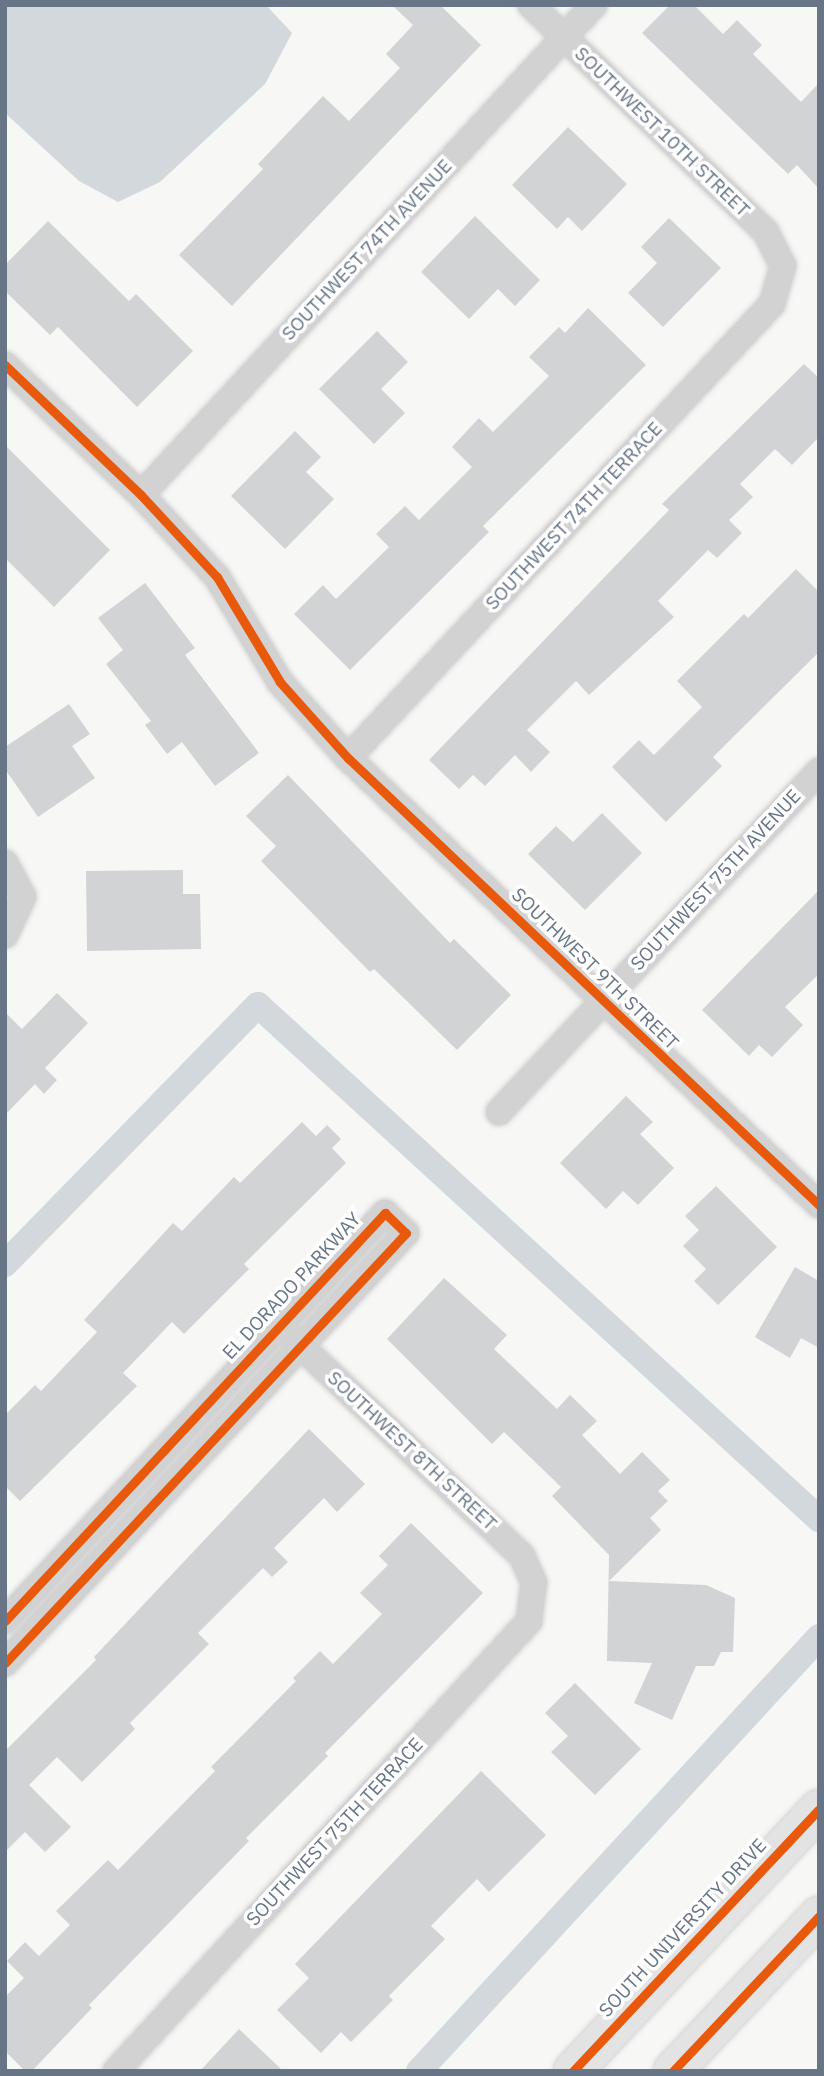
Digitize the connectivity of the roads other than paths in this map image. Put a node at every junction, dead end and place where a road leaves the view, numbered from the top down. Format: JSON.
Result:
{"nodes":[{"id":1,"x":531,"y":5,"type":"edge"},
{"id":2,"x":594,"y":5,"type":"edge"},
{"id":3,"x":564,"y":37,"type":"junction"},
{"id":4,"x":783,"y":265,"type":"joint"},
{"id":5,"x":5,"y":365,"type":"edge"},
{"id":6,"x":141,"y":495,"type":"junction"},
{"id":7,"x":348,"y":758,"type":"junction"},
{"id":8,"x":819,"y":771,"type":"edge"},
{"id":9,"x":5,"y":863,"type":"edge"},
{"id":10,"x":5,"y":935,"type":"edge"},
{"id":11,"x":603,"y":1001,"type":"junction"},
{"id":12,"x":499,"y":1112,"type":"dead end"},
{"id":13,"x":819,"y":1205,"type":"edge"},
{"id":14,"x":279,"y":1326,"type":"junction"},
{"id":15,"x":303,"y":1348,"type":"junction"},
{"id":16,"x":534,"y":1583,"type":"joint"},
{"id":17,"x":5,"y":1621,"type":"edge"},
{"id":18,"x":5,"y":1663,"type":"edge"},
{"id":19,"x":819,"y":1809,"type":"edge"},
{"id":20,"x":819,"y":1916,"type":"edge"},
{"id":21,"x":116,"y":2071,"type":"edge"},
{"id":22,"x":573,"y":2071,"type":"edge"},
{"id":23,"x":673,"y":2071,"type":"edge"}],
"edges":[{"from":1,"to":3,"type":"street","name":"SOUTHWEST 10TH STREET"},
{"from":2,"to":3,"type":"street","name":"SOUTHWEST 74TH AVENUE"},
{"from":3,"to":4,"type":"street","name":"SOUTHWEST 10TH STREET"},
{"from":3,"to":6,"type":"street","name":"SOUTHWEST 74TH AVENUE"},
{"from":4,"to":7,"type":"street","name":"SOUTHWEST 74TH TERRACE"},
{"from":5,"to":6,"type":"street"},
{"from":6,"to":7,"type":"street","name":"SOUTHWEST 9TH STREET"},
{"from":7,"to":11,"type":"street","name":"SOUTHWEST 9TH STREET"},
{"from":8,"to":11,"type":"street","name":"SOUTHWEST 75TH AVENUE"},
{"from":9,"to":10,"type":"street"},
{"from":11,"to":12,"type":"street","name":"SOUTHWEST 75TH AVENUE"},
{"from":11,"to":13,"type":"street","name":"SOUTHWEST 9TH STREET"},
{"from":14,"to":15,"type":"street","name":"SOUTHWEST 8TH STREET"},
{"from":14,"to":15,"type":"street","name":"EL DORADO PARKWAY"},
{"from":14,"to":17,"type":"street","name":"EL DORADO PARKWAY"},
{"from":15,"to":16,"type":"street","name":"SOUTHWEST 8TH STREET"},
{"from":15,"to":18,"type":"street","name":"EL DORADO PARKWAY"},
{"from":16,"to":21,"type":"street","name":"SOUTHWEST 75TH TERRACE"},
{"from":19,"to":22,"type":"main road","name":"SOUTH UNIVERSITY DRIVE"},
{"from":20,"to":23,"type":"main road"}]}
